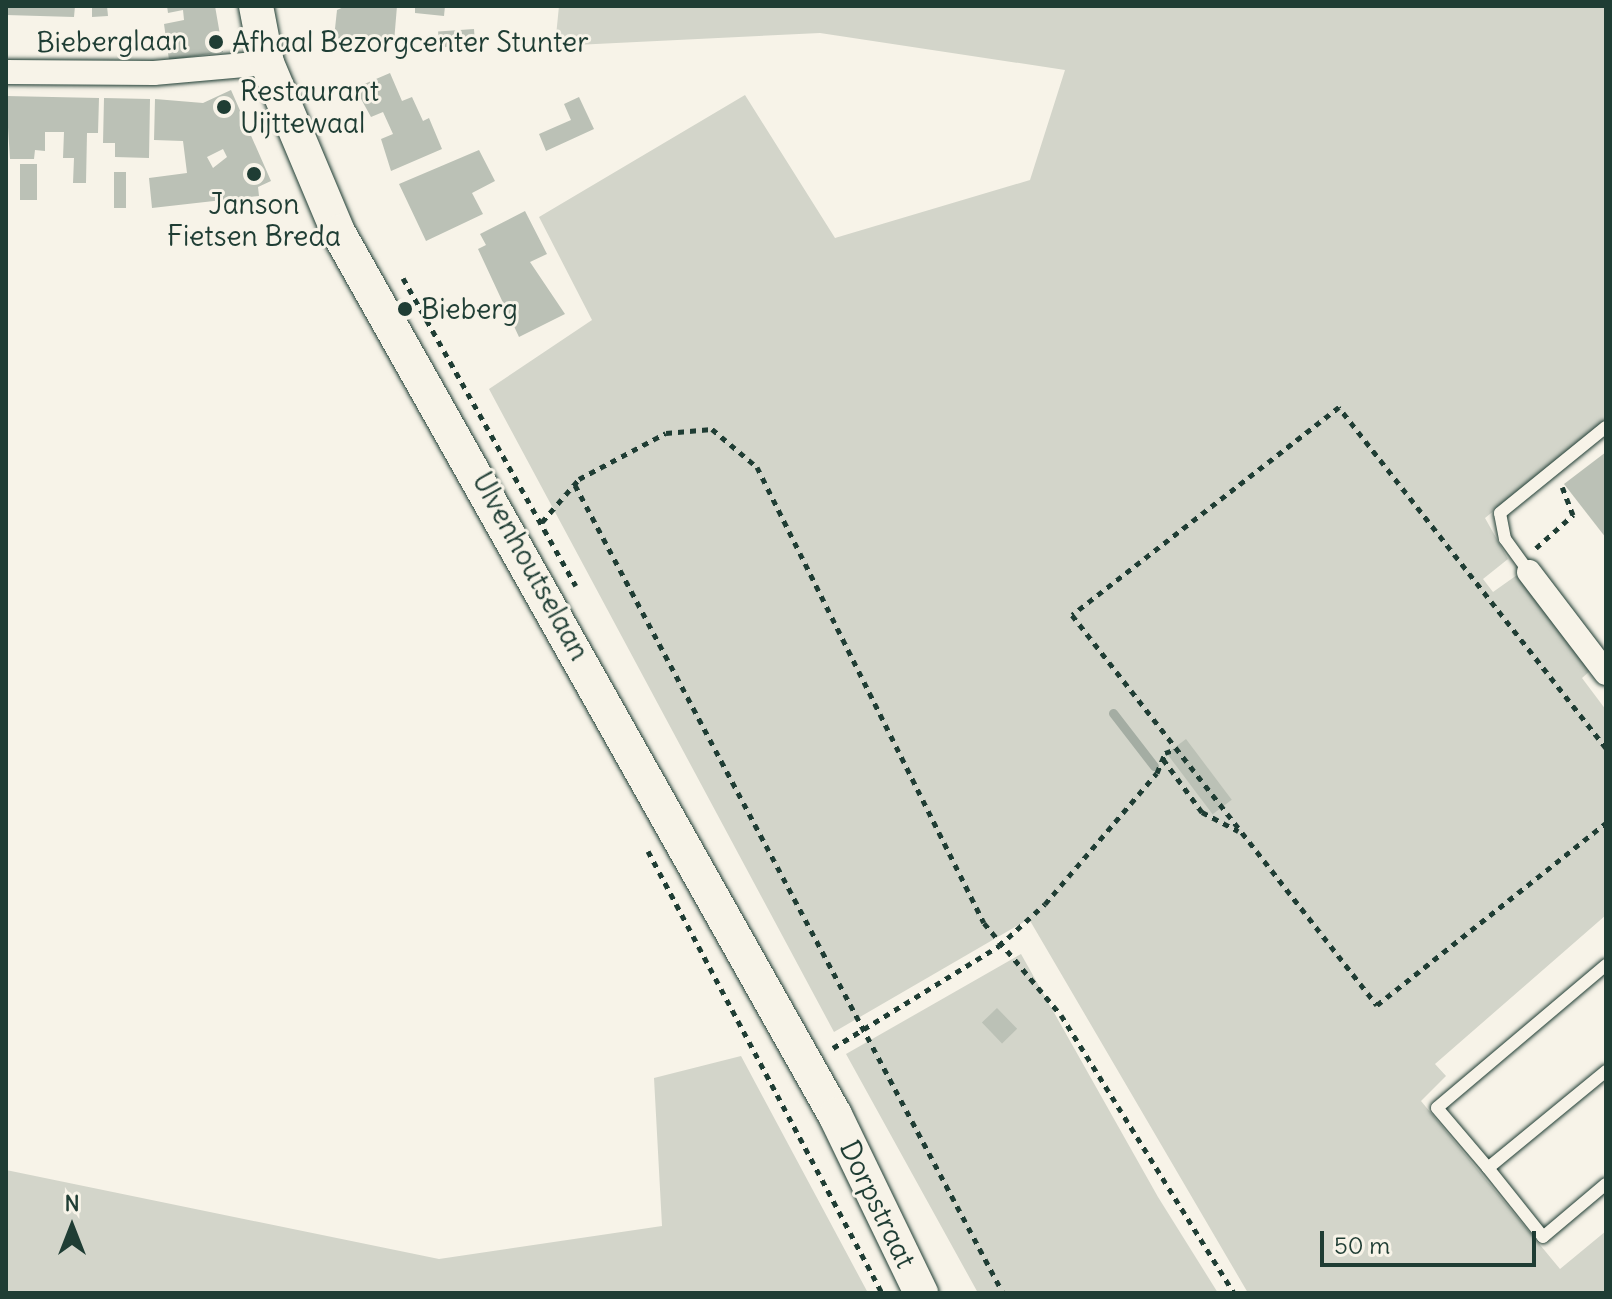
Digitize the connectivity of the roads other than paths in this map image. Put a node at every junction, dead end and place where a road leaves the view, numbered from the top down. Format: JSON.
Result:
{"nodes":[{"id":1,"x":256,"y":6,"type":"edge"},
{"id":2,"x":267,"y":63,"type":"junction"},
{"id":3,"x":6,"y":72,"type":"edge"},
{"id":4,"x":1606,"y":427,"type":"edge"},
{"id":5,"x":1525,"y":567,"type":"joint"},
{"id":6,"x":1606,"y":673,"type":"edge"},
{"id":7,"x":1606,"y":965,"type":"edge"},
{"id":8,"x":1606,"y":1071,"type":"edge"},
{"id":9,"x":835,"y":1115,"type":"joint"},
{"id":10,"x":1488,"y":1168,"type":"junction"},
{"id":11,"x":1606,"y":1184,"type":"edge"},
{"id":12,"x":921,"y":1293,"type":"edge"}],
"edges":[{"from":1,"to":2,"type":"main road","name":"Ulvenhoutselaan"},
{"from":2,"to":3,"type":"street","name":"Bieberglaan"},
{"from":2,"to":9,"type":"main road","name":"Ulvenhoutselaan"},
{"from":4,"to":5,"type":"lane"},
{"from":5,"to":6,"type":"street"},
{"from":7,"to":10,"type":"lane"},
{"from":8,"to":10,"type":"lane"},
{"from":9,"to":12,"type":"main road","name":"Dorpstraat"},
{"from":10,"to":11,"type":"lane"}]}
